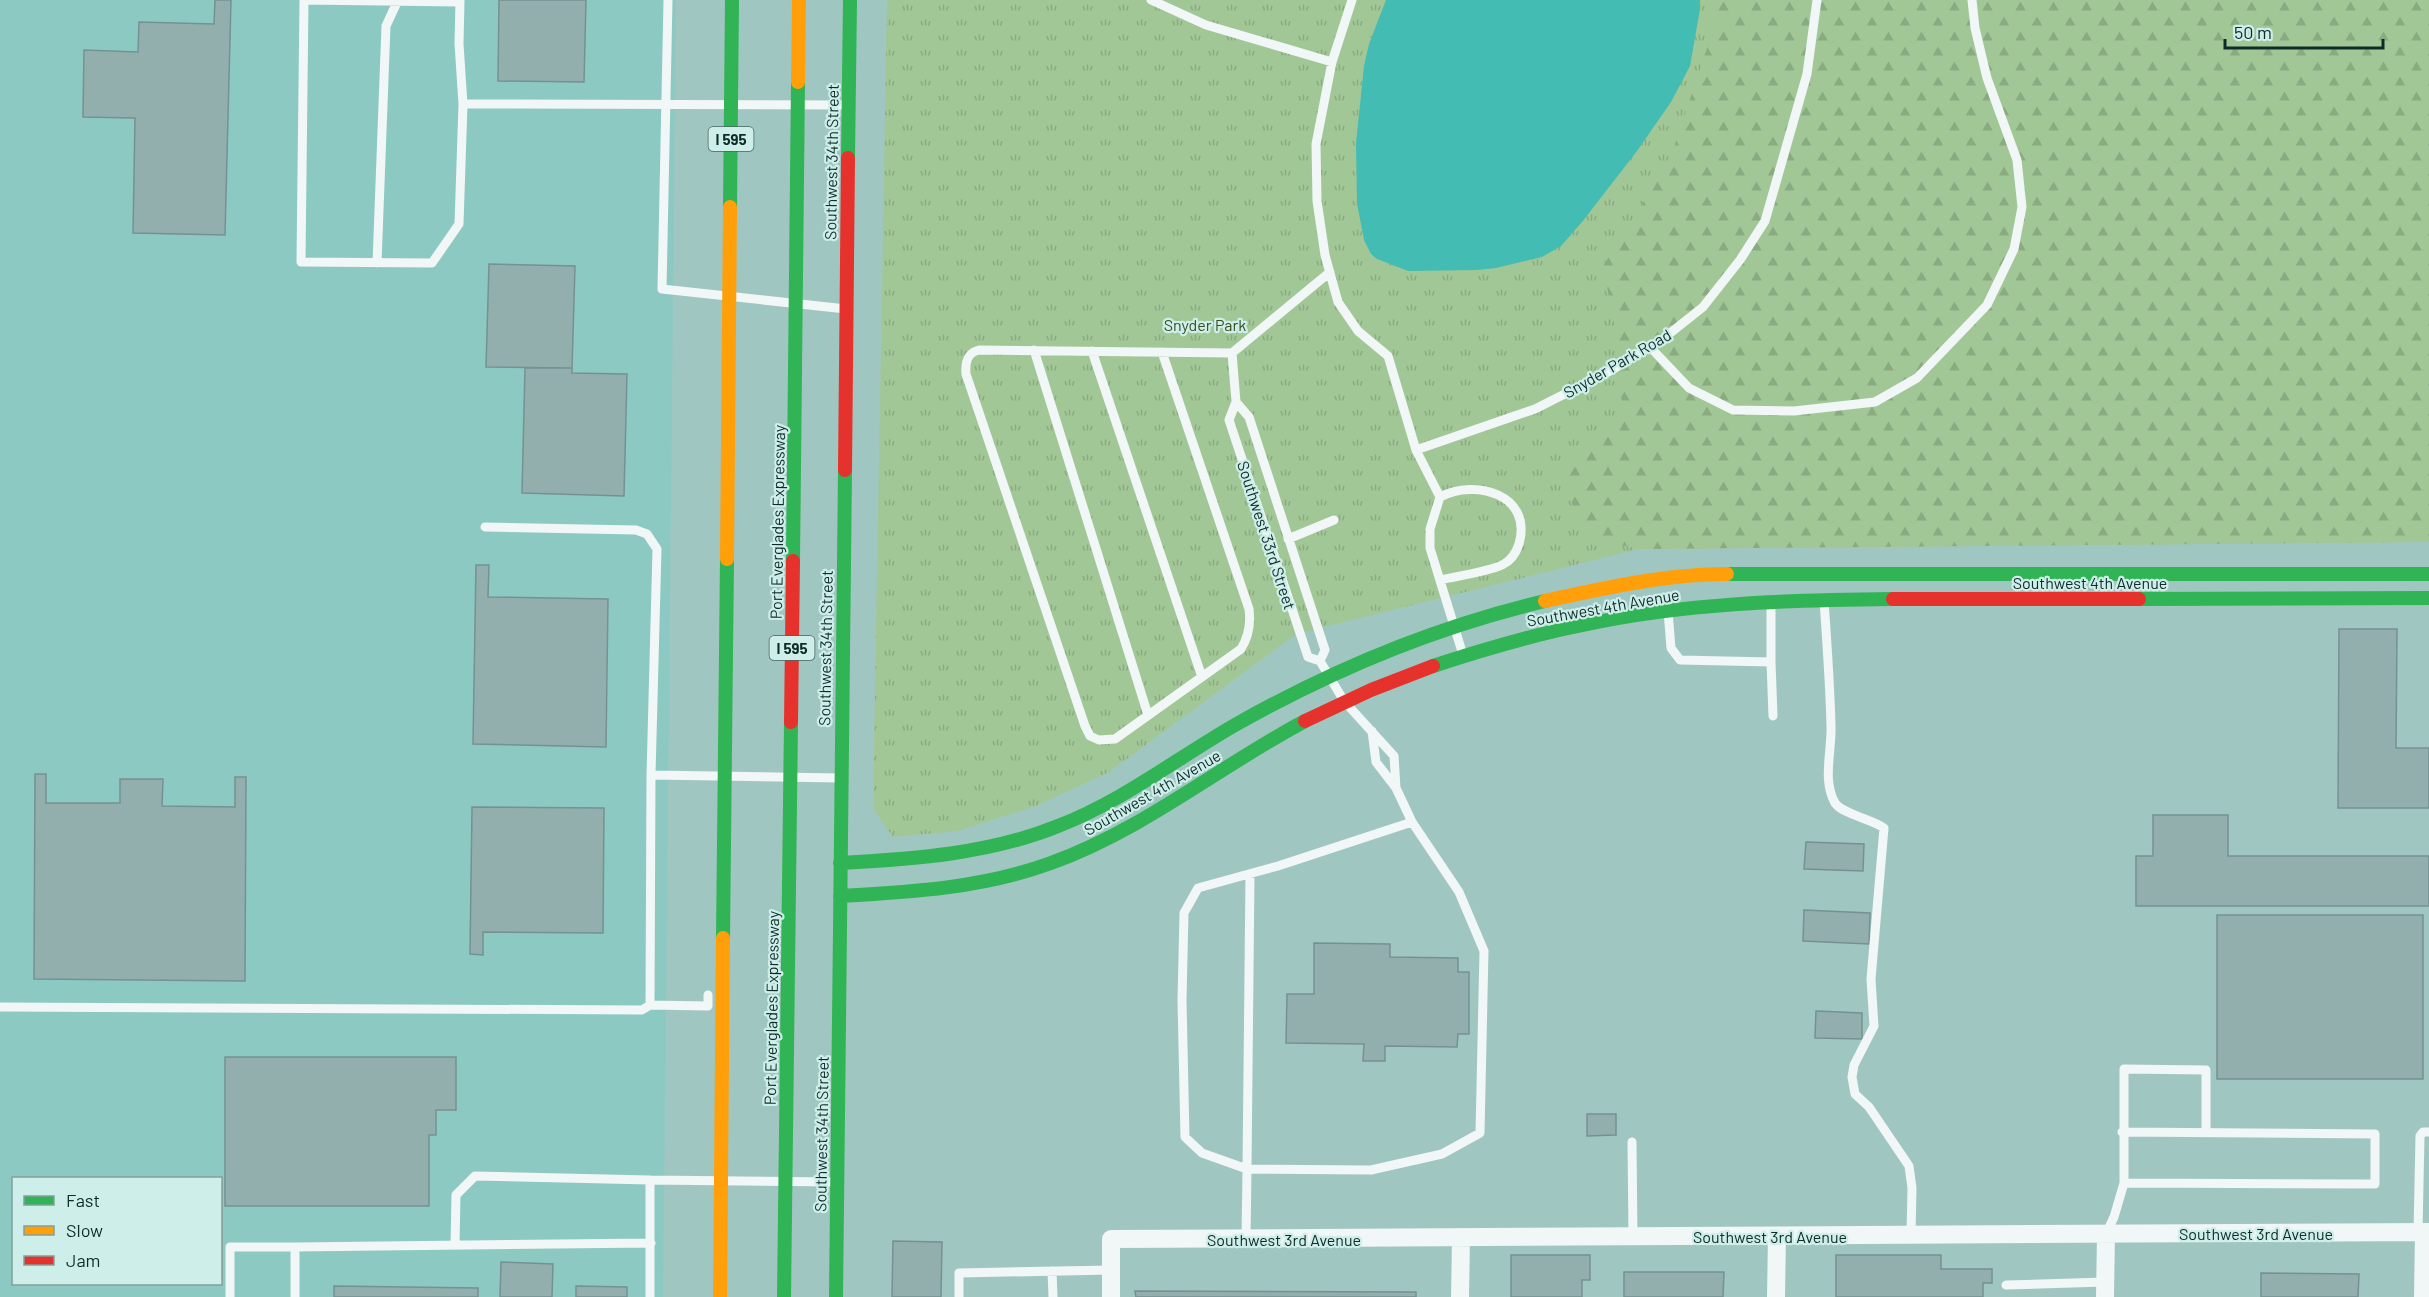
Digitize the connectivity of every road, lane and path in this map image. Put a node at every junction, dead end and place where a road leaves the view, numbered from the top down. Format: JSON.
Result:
{"nodes":[{"id":1,"x":304,"y":0,"type":"edge"},
{"id":2,"x":668,"y":0,"type":"edge"},
{"id":3,"x":732,"y":0,"type":"edge"},
{"id":4,"x":800,"y":0,"type":"edge"},
{"id":5,"x":850,"y":0,"type":"edge"},
{"id":6,"x":1151,"y":0,"type":"edge"},
{"id":7,"x":1352,"y":0,"type":"edge"},
{"id":8,"x":1817,"y":0,"type":"edge"},
{"id":9,"x":1972,"y":0,"type":"edge"},
{"id":10,"x":398,"y":1,"type":"edge"},
{"id":11,"x":460,"y":1,"type":"edge"},
{"id":12,"x":1332,"y":62,"type":"junction"},
{"id":13,"x":463,"y":104,"type":"junction"},
{"id":14,"x":665,"y":105,"type":"junction"},
{"id":15,"x":849,"y":105,"type":"junction"},
{"id":16,"x":377,"y":263,"type":"junction"},
{"id":17,"x":1330,"y":272,"type":"junction"},
{"id":18,"x":846,"y":309,"type":"junction"},
{"id":19,"x":1650,"y":347,"type":"junction"},
{"id":20,"x":1034,"y":350,"type":"junction"},
{"id":21,"x":1092,"y":351,"type":"junction"},
{"id":22,"x":1162,"y":352,"type":"junction"},
{"id":23,"x":1232,"y":353,"type":"junction"},
{"id":24,"x":1236,"y":402,"type":"junction"},
{"id":25,"x":1416,"y":450,"type":"junction"},
{"id":26,"x":1440,"y":497,"type":"junction"},
{"id":27,"x":1334,"y":520,"type":"dead end"},
{"id":28,"x":485,"y":527,"type":"dead end"},
{"id":29,"x":1288,"y":539,"type":"junction"},
{"id":30,"x":2429,"y":574,"type":"edge"},
{"id":31,"x":1440,"y":580,"type":"junction"},
{"id":32,"x":2429,"y":598,"type":"edge"},
{"id":33,"x":1824,"y":599,"type":"junction"},
{"id":34,"x":1772,"y":602,"type":"junction"},
{"id":35,"x":1668,"y":611,"type":"junction"},
{"id":36,"x":1454,"y":626,"type":"junction"},
{"id":37,"x":1463,"y":656,"type":"junction"},
{"id":38,"x":1320,"y":661,"type":"junction"},
{"id":39,"x":1771,"y":662,"type":"junction"},
{"id":40,"x":1329,"y":676,"type":"junction"},
{"id":41,"x":1202,"y":677,"type":"junction"},
{"id":42,"x":1344,"y":701,"type":"junction"},
{"id":43,"x":1148,"y":715,"type":"junction"},
{"id":44,"x":1773,"y":716,"type":"dead end"},
{"id":45,"x":1372,"y":731,"type":"junction"},
{"id":46,"x":651,"y":775,"type":"junction"},
{"id":47,"x":711,"y":776,"type":"junction"},
{"id":48,"x":840,"y":778,"type":"junction"},
{"id":49,"x":711,"y":787,"type":"dead end"},
{"id":50,"x":1395,"y":788,"type":"junction"},
{"id":51,"x":1412,"y":822,"type":"junction"},
{"id":52,"x":840,"y":863,"type":"junction"},
{"id":53,"x":1250,"y":874,"type":"junction"},
{"id":54,"x":840,"y":896,"type":"junction"},
{"id":55,"x":708,"y":983,"type":"dead end"},
{"id":56,"x":650,"y":1005,"type":"junction"},
{"id":57,"x":0,"y":1007,"type":"edge"},
{"id":58,"x":2429,"y":1131,"type":"edge"},
{"id":59,"x":2122,"y":1132,"type":"junction"},
{"id":60,"x":2206,"y":1132,"type":"junction"},
{"id":61,"x":1632,"y":1142,"type":"dead end"},
{"id":62,"x":1246,"y":1169,"type":"junction"},
{"id":63,"x":650,"y":1180,"type":"junction"},
{"id":64,"x":837,"y":1182,"type":"junction"},
{"id":65,"x":2124,"y":1183,"type":"junction"},
{"id":66,"x":2418,"y":1192,"type":"junction"},
{"id":67,"x":2429,"y":1192,"type":"edge"},
{"id":68,"x":2423,"y":1232,"type":"edge"},
{"id":69,"x":2106,"y":1234,"type":"junction"},
{"id":70,"x":1911,"y":1235,"type":"junction"},
{"id":71,"x":1777,"y":1236,"type":"junction"},
{"id":72,"x":1633,"y":1237,"type":"junction"},
{"id":73,"x":1461,"y":1238,"type":"junction"},
{"id":74,"x":1246,"y":1239,"type":"junction"},
{"id":75,"x":651,"y":1243,"type":"junction"},
{"id":76,"x":455,"y":1245,"type":"junction"},
{"id":77,"x":295,"y":1247,"type":"junction"},
{"id":78,"x":1111,"y":1270,"type":"junction"},
{"id":79,"x":1052,"y":1271,"type":"junction"},
{"id":80,"x":2006,"y":1285,"type":"dead end"},
{"id":81,"x":2105,"y":1290,"type":"edge"},
{"id":82,"x":230,"y":1297,"type":"edge"},
{"id":83,"x":294,"y":1297,"type":"edge"},
{"id":84,"x":650,"y":1297,"type":"edge"},
{"id":85,"x":720,"y":1297,"type":"edge"},
{"id":86,"x":784,"y":1297,"type":"edge"},
{"id":87,"x":836,"y":1297,"type":"edge"},
{"id":88,"x":959,"y":1297,"type":"edge"},
{"id":89,"x":1053,"y":1297,"type":"edge"},
{"id":90,"x":1111,"y":1297,"type":"edge"},
{"id":91,"x":1460,"y":1297,"type":"edge"},
{"id":92,"x":1776,"y":1297,"type":"edge"},
{"id":93,"x":2423,"y":1297,"type":"edge"}],
"edges":[{"from":1,"to":10,"type":"lane"},
{"from":1,"to":16,"type":"lane"},
{"from":2,"to":14,"type":"lane"},
{"from":3,"to":85,"type":"main road","number":"I 595"},
{"from":4,"to":86,"type":"main road","name":"Port Everglades Expressway","number":"I 595"},
{"from":5,"to":15,"type":"main road","name":"Southwest 34th Street"},
{"from":6,"to":12,"type":"lane"},
{"from":7,"to":12,"type":"lane"},
{"from":8,"to":19,"type":"lane","name":"Snyder Park Road"},
{"from":9,"to":19,"type":"lane"},
{"from":10,"to":11,"type":"lane"},
{"from":10,"to":16,"type":"lane"},
{"from":11,"to":13,"type":"lane"},
{"from":12,"to":17,"type":"lane"},
{"from":13,"to":14,"type":"lane"},
{"from":13,"to":16,"type":"lane"},
{"from":14,"to":15,"type":"lane"},
{"from":14,"to":18,"type":"lane"},
{"from":15,"to":18,"type":"main road","name":"Southwest 34th Street"},
{"from":17,"to":23,"type":"lane"},
{"from":17,"to":25,"type":"lane"},
{"from":18,"to":48,"type":"main road","name":"Southwest 34th Street"},
{"from":19,"to":25,"type":"lane","name":"Snyder Park Road"},
{"from":20,"to":21,"type":"lane"},
{"from":20,"to":43,"type":"lane"},
{"from":20,"to":43,"type":"lane"},
{"from":21,"to":22,"type":"lane"},
{"from":21,"to":41,"type":"lane"},
{"from":22,"to":23,"type":"lane"},
{"from":22,"to":41,"type":"lane"},
{"from":23,"to":24,"type":"lane","name":"Southwest 33rd Street"},
{"from":24,"to":29,"type":"lane","name":"Southwest 33rd Street"},
{"from":24,"to":38,"type":"lane","name":"Southwest 33rd Street"},
{"from":25,"to":26,"type":"lane"},
{"from":26,"to":31,"type":"lane"},
{"from":26,"to":31,"type":"lane"},
{"from":27,"to":29,"type":"lane"},
{"from":28,"to":46,"type":"lane"},
{"from":29,"to":38,"type":"lane","name":"Southwest 33rd Street"},
{"from":30,"to":36,"type":"main road","name":"Southwest 4th Avenue"},
{"from":31,"to":36,"type":"lane"},
{"from":32,"to":33,"type":"main road","name":"Southwest 4th Avenue"},
{"from":33,"to":34,"type":"main road","name":"Southwest 4th Avenue"},
{"from":33,"to":70,"type":"lane"},
{"from":34,"to":35,"type":"main road","name":"Southwest 4th Avenue"},
{"from":34,"to":39,"type":"lane"},
{"from":35,"to":37,"type":"main road","name":"Southwest 4th Avenue"},
{"from":35,"to":39,"type":"lane"},
{"from":36,"to":37,"type":"lane"},
{"from":36,"to":40,"type":"main road","name":"Southwest 4th Avenue"},
{"from":37,"to":42,"type":"main road","name":"Southwest 4th Avenue"},
{"from":38,"to":40,"type":"lane","name":"Southwest 33rd Street"},
{"from":39,"to":44,"type":"lane"},
{"from":40,"to":42,"type":"lane","name":"Southwest 33rd Street"},
{"from":40,"to":52,"type":"main road","name":"Southwest 4th Avenue"},
{"from":41,"to":43,"type":"lane"},
{"from":42,"to":45,"type":"lane","name":"Southwest 33rd Street"},
{"from":42,"to":54,"type":"main road","name":"Southwest 4th Avenue"},
{"from":45,"to":50,"type":"lane"},
{"from":45,"to":50,"type":"lane","name":"Southwest 33rd Street"},
{"from":46,"to":47,"type":"lane"},
{"from":46,"to":56,"type":"lane"},
{"from":47,"to":48,"type":"lane"},
{"from":47,"to":49,"type":"lane"},
{"from":48,"to":52,"type":"main road","name":"Southwest 34th Street"},
{"from":50,"to":51,"type":"lane"},
{"from":51,"to":53,"type":"lane"},
{"from":51,"to":62,"type":"lane"},
{"from":52,"to":54,"type":"main road","name":"Southwest 34th Street"},
{"from":53,"to":62,"type":"lane"},
{"from":53,"to":62,"type":"lane"},
{"from":54,"to":64,"type":"main road","name":"Southwest 34th Street"},
{"from":55,"to":56,"type":"lane"},
{"from":56,"to":57,"type":"lane"},
{"from":58,"to":66,"type":"lane"},
{"from":59,"to":60,"type":"lane"},
{"from":59,"to":60,"type":"lane"},
{"from":59,"to":65,"type":"lane"},
{"from":60,"to":65,"type":"lane"},
{"from":61,"to":72,"type":"lane"},
{"from":62,"to":74,"type":"lane"},
{"from":63,"to":64,"type":"lane"},
{"from":63,"to":75,"type":"lane"},
{"from":63,"to":76,"type":"lane"},
{"from":64,"to":87,"type":"main road","name":"Southwest 34th Street"},
{"from":65,"to":69,"type":"lane"},
{"from":66,"to":67,"type":"lane"},
{"from":66,"to":68,"type":"lane"},
{"from":68,"to":69,"type":"street","name":"Southwest 3rd Avenue"},
{"from":68,"to":93,"type":"street"},
{"from":69,"to":70,"type":"street","name":"Southwest 3rd Avenue"},
{"from":69,"to":81,"type":"street"},
{"from":70,"to":71,"type":"street","name":"Southwest 3rd Avenue"},
{"from":71,"to":72,"type":"street","name":"Southwest 3rd Avenue"},
{"from":71,"to":92,"type":"street"},
{"from":72,"to":73,"type":"street","name":"Southwest 3rd Avenue"},
{"from":73,"to":74,"type":"street","name":"Southwest 3rd Avenue"},
{"from":73,"to":91,"type":"street"},
{"from":74,"to":78,"type":"street","name":"Southwest 3rd Avenue"},
{"from":75,"to":76,"type":"lane"},
{"from":75,"to":84,"type":"lane"},
{"from":76,"to":77,"type":"lane"},
{"from":77,"to":82,"type":"lane"},
{"from":77,"to":83,"type":"lane"},
{"from":78,"to":79,"type":"lane"},
{"from":78,"to":90,"type":"street"},
{"from":79,"to":88,"type":"lane"},
{"from":79,"to":89,"type":"lane"},
{"from":80,"to":81,"type":"lane"}]}
